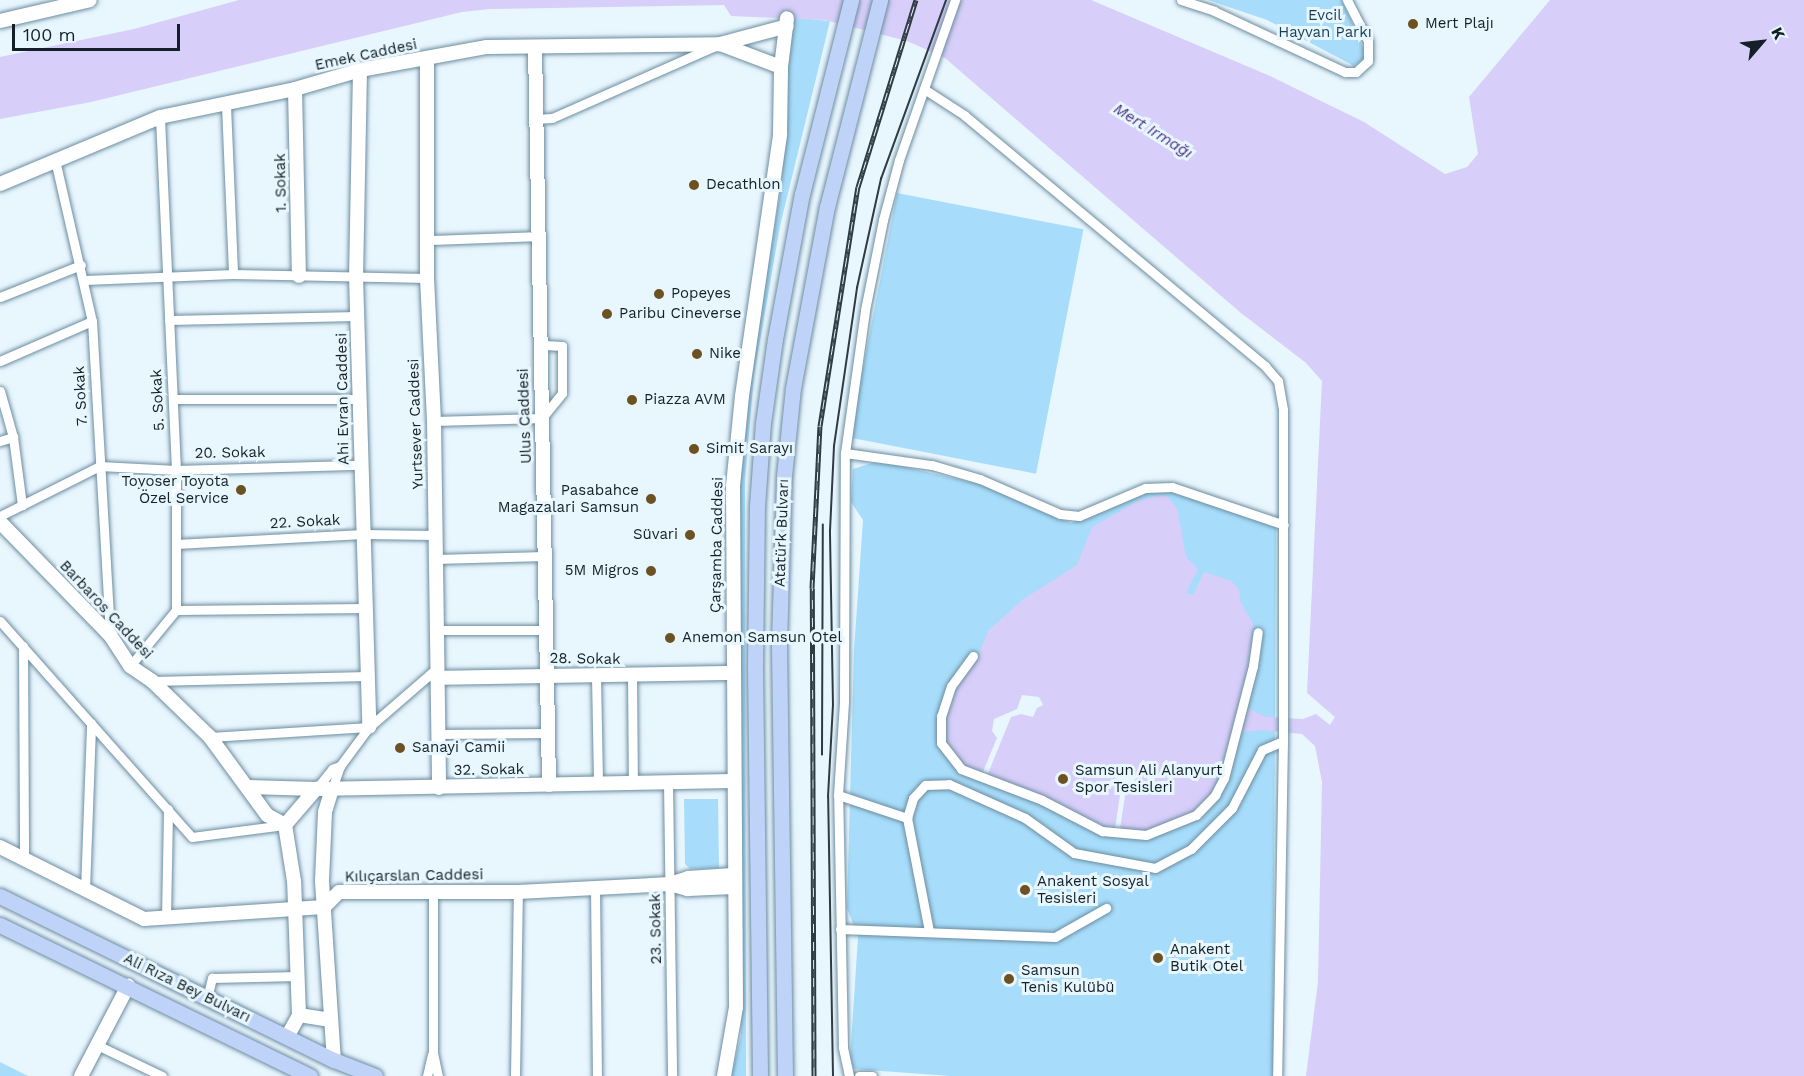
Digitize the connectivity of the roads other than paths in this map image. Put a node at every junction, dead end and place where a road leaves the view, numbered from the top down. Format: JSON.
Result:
{"nodes":[{"id":1,"x":90,"y":0,"type":"edge"},
{"id":2,"x":851,"y":0,"type":"edge"},
{"id":3,"x":880,"y":0,"type":"edge"},
{"id":4,"x":955,"y":0,"type":"edge"},
{"id":5,"x":1181,"y":0,"type":"edge"},
{"id":6,"x":1347,"y":0,"type":"edge"},
{"id":7,"x":0,"y":21,"type":"edge"},
{"id":8,"x":787,"y":22,"type":"joint"},
{"id":9,"x":720,"y":44,"type":"junction"},
{"id":10,"x":534,"y":47,"type":"junction"},
{"id":11,"x":427,"y":58,"type":"junction"},
{"id":12,"x":781,"y":67,"type":"junction"},
{"id":13,"x":360,"y":70,"type":"junction"},
{"id":14,"x":924,"y":88,"type":"junction"},
{"id":15,"x":295,"y":89,"type":"junction"},
{"id":16,"x":226,"y":105,"type":"junction"},
{"id":17,"x":160,"y":117,"type":"junction"},
{"id":18,"x":535,"y":119,"type":"junction"},
{"id":19,"x":55,"y":160,"type":"junction"},
{"id":20,"x":0,"y":184,"type":"edge"},
{"id":21,"x":536,"y":236,"type":"junction"},
{"id":22,"x":429,"y":240,"type":"junction"},
{"id":23,"x":81,"y":265,"type":"junction"},
{"id":24,"x":233,"y":274,"type":"junction"},
{"id":25,"x":299,"y":276,"type":"junction"},
{"id":26,"x":356,"y":276,"type":"junction"},
{"id":27,"x":167,"y":277,"type":"junction"},
{"id":28,"x":427,"y":278,"type":"junction"},
{"id":29,"x":85,"y":280,"type":"junction"},
{"id":30,"x":0,"y":297,"type":"edge"},
{"id":31,"x":357,"y":316,"type":"junction"},
{"id":32,"x":169,"y":320,"type":"junction"},
{"id":33,"x":92,"y":321,"type":"junction"},
{"id":34,"x":540,"y":345,"type":"junction"},
{"id":35,"x":0,"y":361,"type":"edge"},
{"id":36,"x":0,"y":391,"type":"edge"},
{"id":37,"x":173,"y":399,"type":"junction"},
{"id":38,"x":359,"y":399,"type":"junction"},
{"id":39,"x":542,"y":418,"type":"junction"},
{"id":40,"x":434,"y":421,"type":"junction"},
{"id":41,"x":13,"y":437,"type":"junction"},
{"id":42,"x":0,"y":441,"type":"edge"},
{"id":43,"x":845,"y":453,"type":"junction"},
{"id":44,"x":360,"y":465,"type":"junction"},
{"id":45,"x":100,"y":466,"type":"junction"},
{"id":46,"x":176,"y":470,"type":"junction"},
{"id":47,"x":22,"y":505,"type":"junction"},
{"id":48,"x":0,"y":516,"type":"edge"},
{"id":49,"x":0,"y":522,"type":"edge"},
{"id":50,"x":1284,"y":525,"type":"junction"},
{"id":51,"x":363,"y":534,"type":"junction"},
{"id":52,"x":435,"y":535,"type":"junction"},
{"id":53,"x":177,"y":544,"type":"junction"},
{"id":54,"x":545,"y":556,"type":"junction"},
{"id":55,"x":435,"y":559,"type":"junction"},
{"id":56,"x":366,"y":608,"type":"junction"},
{"id":57,"x":176,"y":610,"type":"junction"},
{"id":58,"x":0,"y":621,"type":"edge"},
{"id":59,"x":436,"y":630,"type":"junction"},
{"id":60,"x":547,"y":630,"type":"junction"},
{"id":61,"x":1258,"y":632,"type":"dead end"},
{"id":62,"x":110,"y":635,"type":"junction"},
{"id":63,"x":23,"y":646,"type":"junction"},
{"id":64,"x":973,"y":656,"type":"dead end"},
{"id":65,"x":130,"y":666,"type":"junction"},
{"id":66,"x":436,"y":673,"type":"junction"},
{"id":67,"x":733,"y":673,"type":"junction"},
{"id":68,"x":368,"y":676,"type":"junction"},
{"id":69,"x":548,"y":676,"type":"junction"},
{"id":70,"x":596,"y":676,"type":"junction"},
{"id":71,"x":632,"y":676,"type":"junction"},
{"id":72,"x":152,"y":681,"type":"junction"},
{"id":73,"x":91,"y":723,"type":"junction"},
{"id":74,"x":369,"y":727,"type":"junction"},
{"id":75,"x":548,"y":733,"type":"junction"},
{"id":76,"x":438,"y":734,"type":"junction"},
{"id":77,"x":210,"y":737,"type":"junction"},
{"id":78,"x":1283,"y":741,"type":"junction"},
{"id":79,"x":340,"y":766,"type":"junction"},
{"id":80,"x":732,"y":781,"type":"junction"},
{"id":81,"x":668,"y":782,"type":"junction"},
{"id":82,"x":598,"y":783,"type":"junction"},
{"id":83,"x":633,"y":783,"type":"junction"},
{"id":84,"x":549,"y":785,"type":"junction"},
{"id":85,"x":248,"y":786,"type":"junction"},
{"id":86,"x":440,"y":788,"type":"junction"},
{"id":87,"x":316,"y":789,"type":"junction"},
{"id":88,"x":332,"y":789,"type":"junction"},
{"id":89,"x":838,"y":795,"type":"junction"},
{"id":90,"x":168,"y":809,"type":"junction"},
{"id":91,"x":907,"y":818,"type":"junction"},
{"id":92,"x":285,"y":825,"type":"junction"},
{"id":93,"x":0,"y":848,"type":"edge"},
{"id":94,"x":24,"y":860,"type":"junction"},
{"id":95,"x":294,"y":881,"type":"junction"},
{"id":96,"x":322,"y":881,"type":"junction"},
{"id":97,"x":734,"y":881,"type":"junction"},
{"id":98,"x":670,"y":884,"type":"junction"},
{"id":99,"x":595,"y":887,"type":"junction"},
{"id":100,"x":85,"y":890,"type":"junction"},
{"id":101,"x":434,"y":890,"type":"junction"},
{"id":102,"x":339,"y":892,"type":"junction"},
{"id":103,"x":518,"y":892,"type":"junction"},
{"id":104,"x":0,"y":896,"type":"edge"},
{"id":105,"x":324,"y":907,"type":"junction"},
{"id":106,"x":1106,"y":908,"type":"dead end"},
{"id":107,"x":295,"y":909,"type":"junction"},
{"id":108,"x":166,"y":917,"type":"junction"},
{"id":109,"x":0,"y":925,"type":"edge"},
{"id":110,"x":840,"y":929,"type":"junction"},
{"id":111,"x":929,"y":931,"type":"junction"},
{"id":112,"x":298,"y":976,"type":"junction"},
{"id":113,"x":128,"y":986,"type":"junction"},
{"id":114,"x":207,"y":998,"type":"junction"},
{"id":115,"x":299,"y":1015,"type":"junction"},
{"id":116,"x":331,"y":1020,"type":"junction"},
{"id":117,"x":287,"y":1037,"type":"junction"},
{"id":118,"x":97,"y":1045,"type":"junction"},
{"id":119,"x":433,"y":1053,"type":"junction"},
{"id":120,"x":334,"y":1060,"type":"junction"},
{"id":121,"x":81,"y":1076,"type":"edge"},
{"id":122,"x":162,"y":1076,"type":"edge"},
{"id":123,"x":310,"y":1076,"type":"edge"},
{"id":124,"x":375,"y":1076,"type":"edge"},
{"id":125,"x":427,"y":1076,"type":"edge"},
{"id":126,"x":438,"y":1076,"type":"edge"},
{"id":127,"x":515,"y":1076,"type":"edge"},
{"id":128,"x":597,"y":1076,"type":"edge"},
{"id":129,"x":672,"y":1076,"type":"edge"},
{"id":130,"x":724,"y":1076,"type":"edge"},
{"id":131,"x":760,"y":1076,"type":"edge"},
{"id":132,"x":785,"y":1076,"type":"edge"},
{"id":133,"x":849,"y":1076,"type":"edge"},
{"id":134,"x":859,"y":1076,"type":"edge"},
{"id":135,"x":872,"y":1076,"type":"edge"},
{"id":136,"x":1277,"y":1076,"type":"edge"}],
"edges":[{"from":1,"to":7,"type":"street"},
{"from":2,"to":131,"type":"main road","name":"Atatürk Bulvarı"},
{"from":3,"to":132,"type":"main road","name":"Atatürk Bulvarı"},
{"from":4,"to":14,"type":"street"},
{"from":5,"to":6,"type":"street"},
{"from":8,"to":9,"type":"street","name":"Emek Caddesi"},
{"from":8,"to":12,"type":"street","name":"Çarşamba Caddesi"},
{"from":9,"to":10,"type":"street","name":"Emek Caddesi"},
{"from":9,"to":12,"type":"street","name":"Emek Caddesi"},
{"from":9,"to":18,"type":"street"},
{"from":10,"to":11,"type":"street","name":"Emek Caddesi"},
{"from":10,"to":18,"type":"street","name":"Ulus Caddesi"},
{"from":11,"to":13,"type":"street","name":"Emek Caddesi"},
{"from":11,"to":22,"type":"street","name":"Yurtsever Caddesi"},
{"from":12,"to":67,"type":"street","name":"Çarşamba Caddesi"},
{"from":13,"to":15,"type":"street","name":"Emek Caddesi"},
{"from":13,"to":26,"type":"street","name":"Ahi Evran Caddesi"},
{"from":14,"to":43,"type":"street"},
{"from":14,"to":50,"type":"street"},
{"from":15,"to":16,"type":"street","name":"Emek Caddesi"},
{"from":15,"to":25,"type":"street","name":"1. Sokak"},
{"from":16,"to":17,"type":"street","name":"Emek Caddesi"},
{"from":16,"to":24,"type":"street"},
{"from":17,"to":19,"type":"street","name":"Emek Caddesi"},
{"from":17,"to":27,"type":"street","name":"5. Sokak"},
{"from":18,"to":21,"type":"street","name":"Ulus Caddesi"},
{"from":19,"to":20,"type":"street","name":"Emek Caddesi"},
{"from":19,"to":23,"type":"street","name":"7. Sokak"},
{"from":21,"to":22,"type":"street"},
{"from":21,"to":34,"type":"street","name":"Ulus Caddesi"},
{"from":22,"to":28,"type":"street","name":"Yurtsever Caddesi"},
{"from":23,"to":29,"type":"street","name":"7. Sokak"},
{"from":23,"to":30,"type":"street"},
{"from":24,"to":25,"type":"street"},
{"from":24,"to":27,"type":"street"},
{"from":25,"to":26,"type":"street"},
{"from":26,"to":28,"type":"street"},
{"from":26,"to":31,"type":"street","name":"Ahi Evran Caddesi"},
{"from":27,"to":29,"type":"street"},
{"from":27,"to":32,"type":"street","name":"5. Sokak"},
{"from":28,"to":40,"type":"street","name":"Yurtsever Caddesi"},
{"from":29,"to":33,"type":"street","name":"7. Sokak"},
{"from":31,"to":32,"type":"street"},
{"from":31,"to":38,"type":"street","name":"Ahi Evran Caddesi"},
{"from":32,"to":37,"type":"street","name":"5. Sokak"},
{"from":33,"to":35,"type":"street"},
{"from":33,"to":45,"type":"street","name":"7. Sokak"},
{"from":34,"to":39,"type":"street","name":"Ulus Caddesi"},
{"from":34,"to":39,"type":"street"},
{"from":36,"to":41,"type":"street"},
{"from":37,"to":38,"type":"street"},
{"from":37,"to":46,"type":"street","name":"5. Sokak"},
{"from":38,"to":44,"type":"street","name":"Ahi Evran Caddesi"},
{"from":39,"to":40,"type":"street"},
{"from":39,"to":54,"type":"street","name":"Ulus Caddesi"},
{"from":40,"to":52,"type":"street","name":"Yurtsever Caddesi"},
{"from":41,"to":42,"type":"street"},
{"from":41,"to":47,"type":"street"},
{"from":43,"to":50,"type":"street"},
{"from":43,"to":89,"type":"street"},
{"from":44,"to":46,"type":"street","name":"20. Sokak"},
{"from":44,"to":51,"type":"street","name":"Ahi Evran Caddesi"},
{"from":45,"to":46,"type":"street","name":"20. Sokak"},
{"from":45,"to":47,"type":"street"},
{"from":45,"to":62,"type":"street","name":"7. Sokak"},
{"from":46,"to":53,"type":"street","name":"5. Sokak"},
{"from":47,"to":48,"type":"street"},
{"from":49,"to":62,"type":"street","name":"Barbaros Caddesi"},
{"from":50,"to":78,"type":"street"},
{"from":51,"to":52,"type":"street","name":"22. Sokak"},
{"from":51,"to":53,"type":"street","name":"22. Sokak"},
{"from":51,"to":56,"type":"street","name":"Ahi Evran Caddesi"},
{"from":52,"to":55,"type":"street","name":"Yurtsever Caddesi"},
{"from":53,"to":57,"type":"street","name":"5. Sokak"},
{"from":54,"to":55,"type":"street"},
{"from":54,"to":60,"type":"street","name":"Ulus Caddesi"},
{"from":55,"to":59,"type":"street","name":"Yurtsever Caddesi"},
{"from":56,"to":57,"type":"street"},
{"from":56,"to":68,"type":"street","name":"Ahi Evran Caddesi"},
{"from":57,"to":65,"type":"street"},
{"from":58,"to":63,"type":"street"},
{"from":59,"to":60,"type":"street"},
{"from":59,"to":66,"type":"street","name":"Yurtsever Caddesi"},
{"from":60,"to":69,"type":"street","name":"Ulus Caddesi"},
{"from":61,"to":64,"type":"street"},
{"from":62,"to":65,"type":"street","name":"Barbaros Caddesi"},
{"from":63,"to":73,"type":"street"},
{"from":63,"to":94,"type":"street"},
{"from":65,"to":72,"type":"street","name":"Barbaros Caddesi"},
{"from":66,"to":69,"type":"street","name":"28. Sokak"},
{"from":66,"to":74,"type":"street"},
{"from":66,"to":76,"type":"street","name":"Yurtsever Caddesi"},
{"from":67,"to":71,"type":"street","name":"28. Sokak"},
{"from":67,"to":80,"type":"street","name":"Çarşamba Caddesi"},
{"from":68,"to":72,"type":"street"},
{"from":68,"to":74,"type":"street","name":"Ahi Evran Caddesi"},
{"from":69,"to":70,"type":"street","name":"28. Sokak"},
{"from":69,"to":75,"type":"street","name":"Ulus Caddesi"},
{"from":70,"to":71,"type":"street","name":"28. Sokak"},
{"from":70,"to":82,"type":"street"},
{"from":71,"to":83,"type":"street"},
{"from":72,"to":77,"type":"street","name":"Barbaros Caddesi"},
{"from":73,"to":90,"type":"street"},
{"from":73,"to":100,"type":"street"},
{"from":74,"to":77,"type":"street"},
{"from":74,"to":79,"type":"street"},
{"from":75,"to":76,"type":"street"},
{"from":75,"to":84,"type":"street","name":"Ulus Caddesi"},
{"from":76,"to":86,"type":"street","name":"Yurtsever Caddesi"},
{"from":77,"to":85,"type":"street","name":"Barbaros Caddesi"},
{"from":78,"to":91,"type":"street"},
{"from":78,"to":136,"type":"street"},
{"from":79,"to":87,"type":"street"},
{"from":79,"to":88,"type":"street"},
{"from":80,"to":81,"type":"street","name":"32. Sokak"},
{"from":80,"to":97,"type":"street","name":"Çarşamba Caddesi"},
{"from":81,"to":83,"type":"street","name":"32. Sokak"},
{"from":81,"to":98,"type":"street","name":"23. Sokak"},
{"from":82,"to":83,"type":"street","name":"32. Sokak"},
{"from":82,"to":84,"type":"street","name":"32. Sokak"},
{"from":84,"to":86,"type":"street","name":"32. Sokak"},
{"from":85,"to":87,"type":"street","name":"32. Sokak"},
{"from":85,"to":92,"type":"street","name":"Barbaros Caddesi"},
{"from":86,"to":88,"type":"street","name":"32. Sokak"},
{"from":87,"to":88,"type":"street","name":"32. Sokak"},
{"from":87,"to":92,"type":"street"},
{"from":88,"to":96,"type":"street"},
{"from":89,"to":91,"type":"street"},
{"from":89,"to":110,"type":"street"},
{"from":90,"to":92,"type":"street"},
{"from":90,"to":108,"type":"street"},
{"from":91,"to":111,"type":"street"},
{"from":92,"to":95,"type":"street"},
{"from":93,"to":94,"type":"street"},
{"from":94,"to":100,"type":"street"},
{"from":95,"to":96,"type":"street"},
{"from":95,"to":107,"type":"street"},
{"from":96,"to":102,"type":"street"},
{"from":96,"to":105,"type":"street"},
{"from":97,"to":98,"type":"street","name":"Kılıçarslan Caddesi"},
{"from":97,"to":130,"type":"street","name":"Çarşamba Caddesi"},
{"from":98,"to":99,"type":"street","name":"Kılıçarslan Caddesi"},
{"from":98,"to":129,"type":"street","name":"23. Sokak"},
{"from":99,"to":103,"type":"street","name":"Kılıçarslan Caddesi"},
{"from":99,"to":128,"type":"street"},
{"from":100,"to":108,"type":"street"},
{"from":101,"to":102,"type":"street","name":"Kılıçarslan Caddesi"},
{"from":101,"to":103,"type":"street","name":"Kılıçarslan Caddesi"},
{"from":101,"to":119,"type":"street"},
{"from":102,"to":105,"type":"street","name":"Kılıçarslan Caddesi"},
{"from":103,"to":127,"type":"street"},
{"from":104,"to":114,"type":"main road","name":"Ali Rıza Bey Bulvarı"},
{"from":105,"to":107,"type":"street"},
{"from":105,"to":116,"type":"street"},
{"from":106,"to":111,"type":"street"},
{"from":107,"to":108,"type":"street"},
{"from":107,"to":112,"type":"street"},
{"from":109,"to":113,"type":"main road","name":"Ali Rıza Bey Bulvarı"},
{"from":110,"to":111,"type":"street"},
{"from":110,"to":133,"type":"street"},
{"from":112,"to":114,"type":"street"},
{"from":112,"to":115,"type":"street"},
{"from":113,"to":118,"type":"street"},
{"from":113,"to":123,"type":"main road","name":"Ali Rıza Bey Bulvarı"},
{"from":114,"to":117,"type":"main road","name":"Ali Rıza Bey Bulvarı"},
{"from":115,"to":116,"type":"street"},
{"from":115,"to":117,"type":"street"},
{"from":116,"to":120,"type":"street"},
{"from":117,"to":120,"type":"main road","name":"Ali Rıza Bey Bulvarı"},
{"from":118,"to":121,"type":"street"},
{"from":118,"to":122,"type":"street"},
{"from":119,"to":125,"type":"street"},
{"from":119,"to":126,"type":"street"},
{"from":120,"to":124,"type":"main road","name":"Ali Rıza Bey Bulvarı"},
{"from":134,"to":135,"type":"street"}]}
